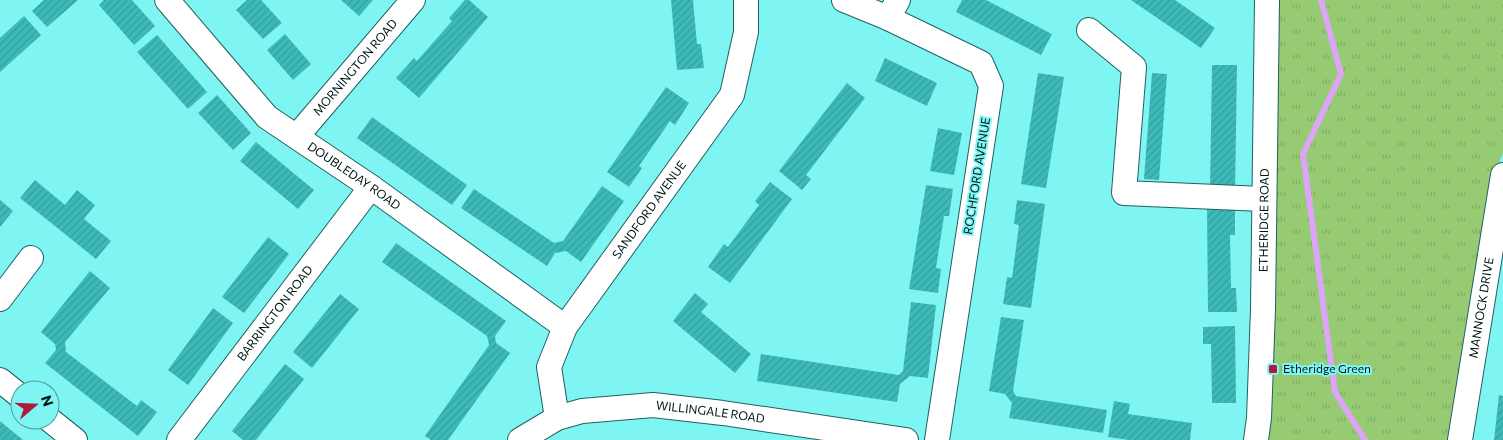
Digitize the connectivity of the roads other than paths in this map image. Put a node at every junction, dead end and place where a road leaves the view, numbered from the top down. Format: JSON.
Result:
{"nodes":[{"id":1,"x":167,"y":0,"type":"edge"},
{"id":2,"x":413,"y":0,"type":"edge"},
{"id":3,"x":746,"y":0,"type":"edge"},
{"id":4,"x":844,"y":0,"type":"edge"},
{"id":5,"x":1266,"y":0,"type":"edge"},
{"id":6,"x":893,"y":9,"type":"edge"},
{"id":7,"x":1089,"y":30,"type":"dead end"},
{"id":8,"x":297,"y":136,"type":"junction"},
{"id":9,"x":1503,"y":175,"type":"edge"},
{"id":10,"x":371,"y":187,"type":"junction"},
{"id":11,"x":1263,"y":199,"type":"junction"},
{"id":12,"x":31,"y":258,"type":"dead end"},
{"id":13,"x":0,"y":299,"type":"edge"},
{"id":14,"x":565,"y":327,"type":"junction"},
{"id":15,"x":0,"y":380,"type":"edge"},
{"id":16,"x":10,"y":388,"type":"edge"},
{"id":17,"x":557,"y":418,"type":"junction"},
{"id":18,"x":60,"y":428,"type":"edge"},
{"id":19,"x":74,"y":440,"type":"edge"},
{"id":20,"x":179,"y":440,"type":"edge"},
{"id":21,"x":520,"y":440,"type":"edge"},
{"id":22,"x":906,"y":440,"type":"edge"},
{"id":23,"x":937,"y":440,"type":"edge"},
{"id":24,"x":1256,"y":440,"type":"edge"},
{"id":25,"x":1460,"y":440,"type":"edge"}],
"edges":[{"from":1,"to":8,"type":"street","name":"DOUBLEDAY ROAD"},
{"from":2,"to":8,"type":"street","name":"MORNINGTON ROAD"},
{"from":3,"to":14,"type":"street","name":"SANDFORD AVENUE"},
{"from":4,"to":6,"type":"street","name":"ROCHFORD AVENUE"},
{"from":5,"to":11,"type":"street","name":"ETHERIDGE ROAD"},
{"from":6,"to":23,"type":"street","name":"ROCHFORD AVENUE"},
{"from":7,"to":11,"type":"street"},
{"from":8,"to":10,"type":"street","name":"DOUBLEDAY ROAD"},
{"from":9,"to":25,"type":"street","name":"MANNOCK DRIVE"},
{"from":10,"to":14,"type":"street","name":"DOUBLEDAY ROAD"},
{"from":10,"to":20,"type":"street","name":"BARRINGTON ROAD"},
{"from":11,"to":24,"type":"street","name":"ETHERIDGE ROAD"},
{"from":12,"to":13,"type":"street"},
{"from":14,"to":17,"type":"street","name":"SANDFORD AVENUE"},
{"from":15,"to":16,"type":"street"},
{"from":17,"to":21,"type":"street","name":"WILLINGALE ROAD"},
{"from":17,"to":22,"type":"street","name":"WILLINGALE ROAD"},
{"from":18,"to":19,"type":"street"}]}
